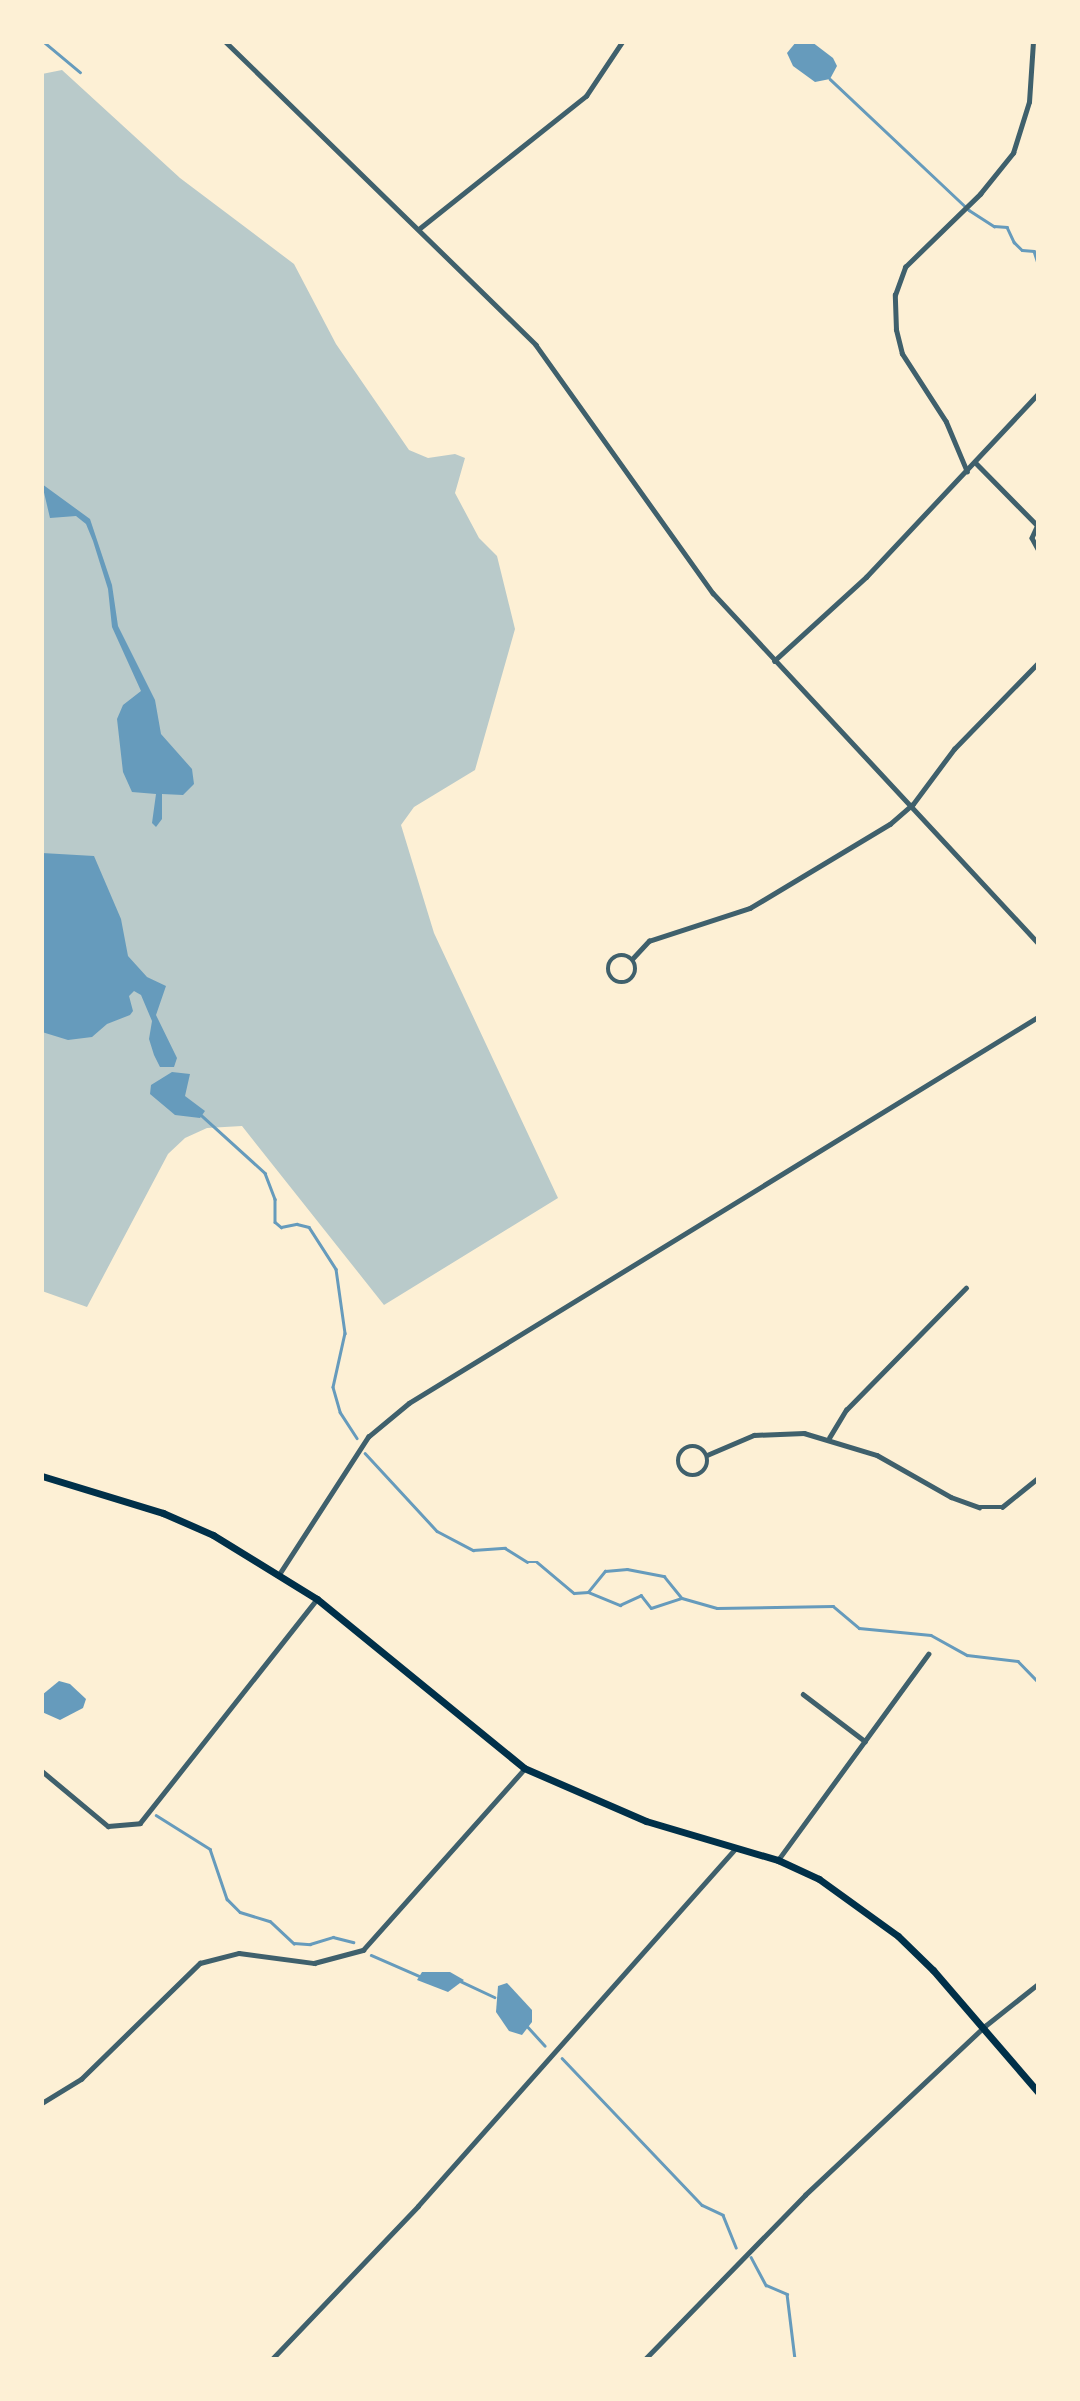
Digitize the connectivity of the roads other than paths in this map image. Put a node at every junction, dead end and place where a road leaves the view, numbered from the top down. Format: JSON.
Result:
{"nodes":[{"id":1,"x":226,"y":42,"type":"edge"},
{"id":2,"x":622,"y":42,"type":"edge"},
{"id":3,"x":1033,"y":42,"type":"edge"},
{"id":4,"x":421,"y":228,"type":"junction"},
{"id":5,"x":1038,"y":394,"type":"edge"},
{"id":6,"x":976,"y":463,"type":"junction"},
{"id":7,"x":967,"y":472,"type":"junction"},
{"id":8,"x":1038,"y":525,"type":"edge"},
{"id":9,"x":1038,"y":549,"type":"edge"},
{"id":10,"x":774,"y":661,"type":"junction"},
{"id":11,"x":1038,"y":663,"type":"edge"},
{"id":12,"x":913,"y":804,"type":"junction"},
{"id":13,"x":1038,"y":943,"type":"edge"},
{"id":14,"x":632,"y":959,"type":"junction"},
{"id":15,"x":1038,"y":1017,"type":"edge"},
{"id":16,"x":965,"y":1288,"type":"dead end"},
{"id":17,"x":829,"y":1438,"type":"junction"},
{"id":18,"x":707,"y":1455,"type":"junction"},
{"id":19,"x":42,"y":1476,"type":"edge"},
{"id":20,"x":1038,"y":1478,"type":"edge"},
{"id":21,"x":278,"y":1576,"type":"junction"},
{"id":22,"x":317,"y":1599,"type":"junction"},
{"id":23,"x":928,"y":1654,"type":"dead end"},
{"id":24,"x":803,"y":1694,"type":"dead end"},
{"id":25,"x":865,"y":1741,"type":"junction"},
{"id":26,"x":524,"y":1768,"type":"junction"},
{"id":27,"x":42,"y":1771,"type":"edge"},
{"id":28,"x":736,"y":1848,"type":"junction"},
{"id":29,"x":778,"y":1860,"type":"junction"},
{"id":30,"x":1038,"y":1984,"type":"edge"},
{"id":31,"x":985,"y":2026,"type":"junction"},
{"id":32,"x":1038,"y":2092,"type":"edge"},
{"id":33,"x":42,"y":2103,"type":"edge"},
{"id":34,"x":272,"y":2359,"type":"edge"},
{"id":35,"x":645,"y":2359,"type":"edge"}],
"edges":[{"from":1,"to":4,"type":"street"},
{"from":2,"to":4,"type":"street"},
{"from":3,"to":7,"type":"street"},
{"from":4,"to":10,"type":"street"},
{"from":5,"to":6,"type":"street"},
{"from":6,"to":7,"type":"street"},
{"from":6,"to":8,"type":"street"},
{"from":7,"to":10,"type":"street"},
{"from":8,"to":9,"type":"street"},
{"from":10,"to":12,"type":"street"},
{"from":11,"to":12,"type":"street"},
{"from":12,"to":13,"type":"street"},
{"from":12,"to":14,"type":"street"},
{"from":14,"to":14,"type":"street"},
{"from":15,"to":21,"type":"street"},
{"from":16,"to":17,"type":"street"},
{"from":17,"to":18,"type":"street"},
{"from":17,"to":20,"type":"street"},
{"from":18,"to":18,"type":"street"},
{"from":19,"to":21,"type":"main road"},
{"from":21,"to":22,"type":"main road"},
{"from":22,"to":26,"type":"main road"},
{"from":22,"to":27,"type":"street"},
{"from":23,"to":25,"type":"street"},
{"from":24,"to":25,"type":"street"},
{"from":25,"to":29,"type":"street"},
{"from":26,"to":28,"type":"main road"},
{"from":26,"to":33,"type":"street"},
{"from":28,"to":29,"type":"main road"},
{"from":28,"to":34,"type":"street"},
{"from":29,"to":31,"type":"main road"},
{"from":30,"to":31,"type":"street"},
{"from":31,"to":32,"type":"main road"},
{"from":31,"to":35,"type":"street"}]}
